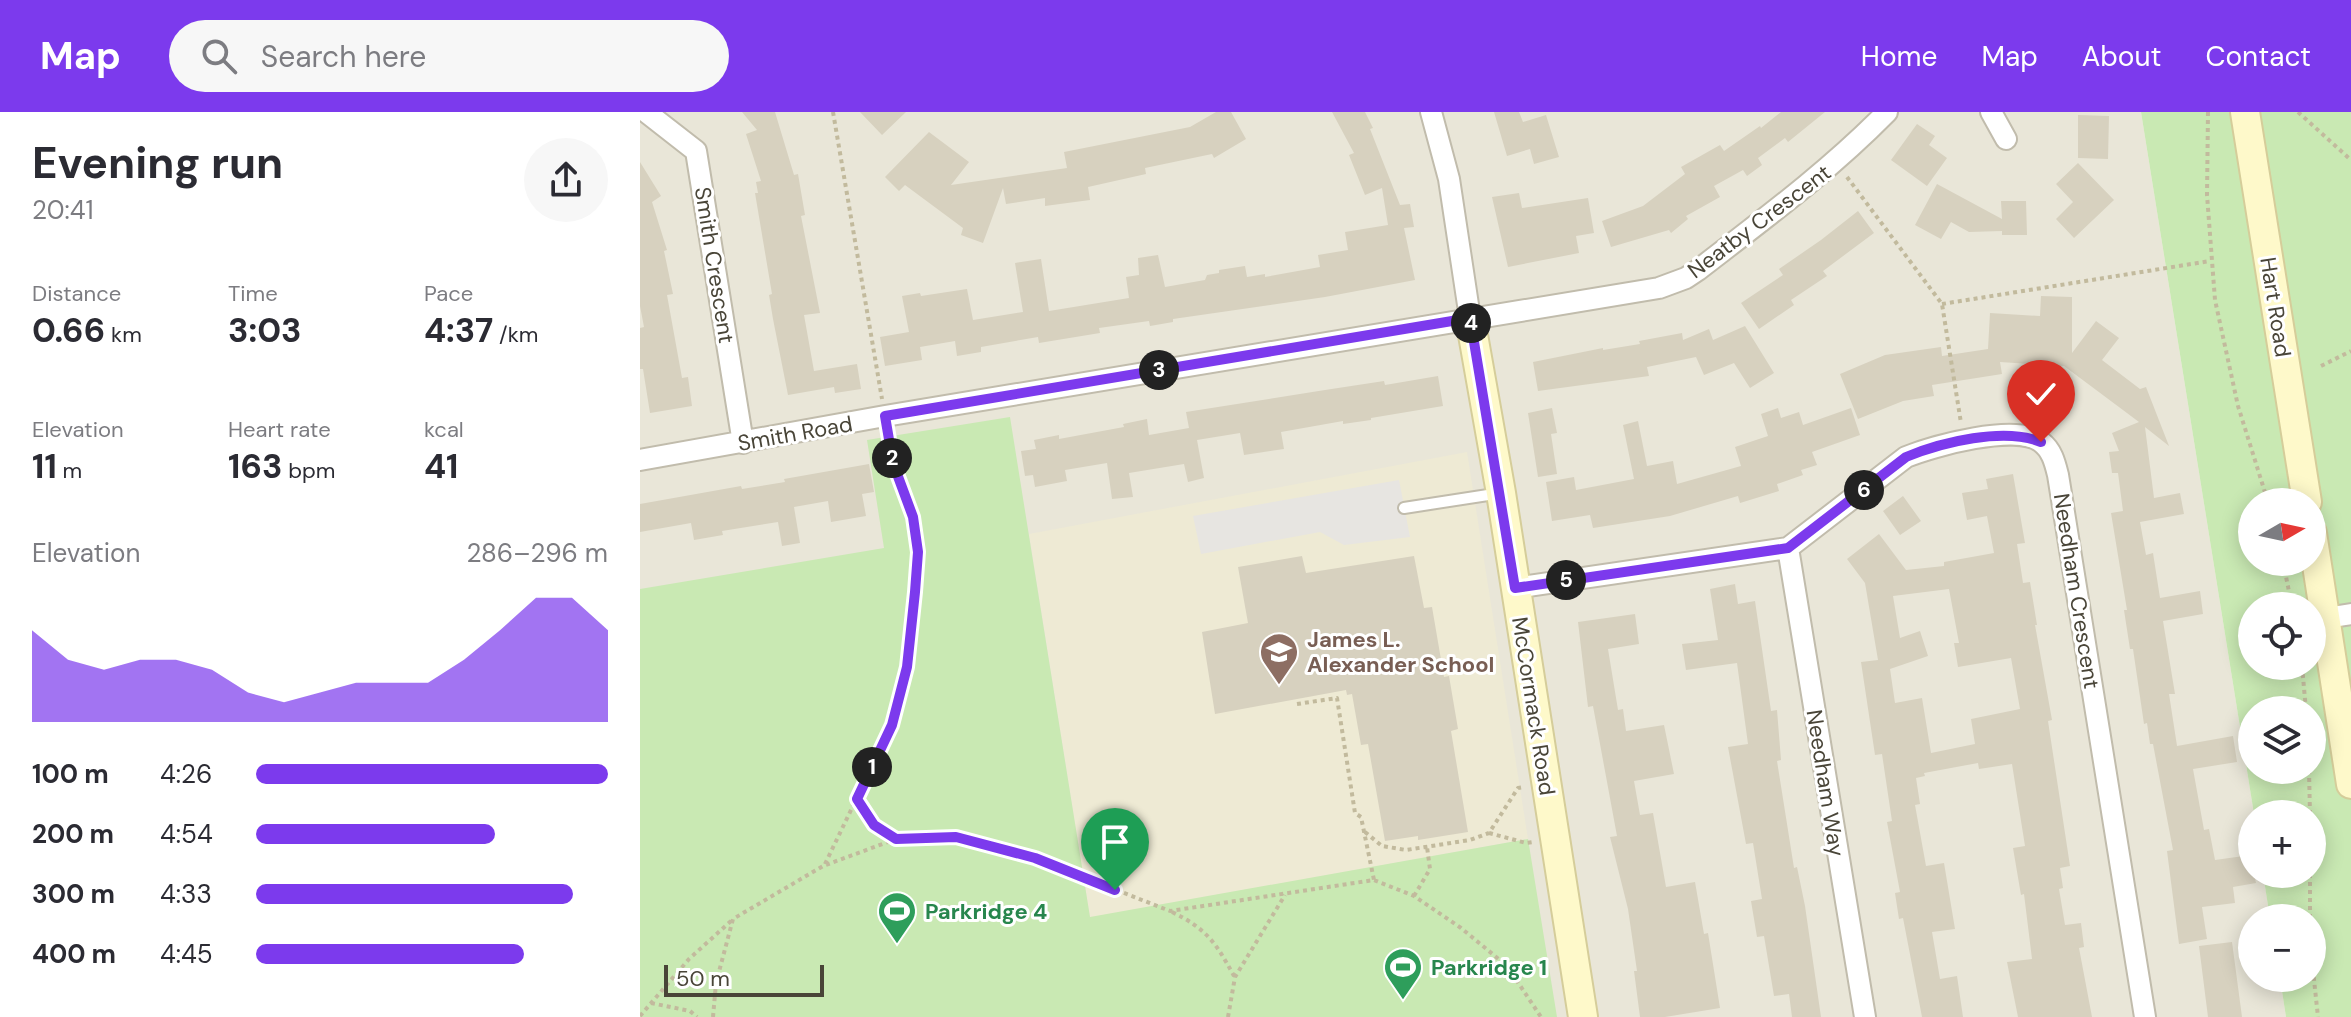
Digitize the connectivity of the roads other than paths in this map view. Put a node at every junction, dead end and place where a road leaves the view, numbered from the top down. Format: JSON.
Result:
{"nodes":[{"id":1,"x":646,"y":112,"type":"edge"},
{"id":2,"x":1431,"y":112,"type":"edge"},
{"id":3,"x":1887,"y":112,"type":"edge"},
{"id":4,"x":1991,"y":112,"type":"edge"},
{"id":5,"x":2245,"y":112,"type":"edge"},
{"id":6,"x":2006,"y":139,"type":"dead end"},
{"id":7,"x":1470,"y":318,"type":"junction"},
{"id":8,"x":743,"y":443,"type":"junction"},
{"id":9,"x":640,"y":460,"type":"edge"},
{"id":10,"x":2305,"y":488,"type":"edge"},
{"id":11,"x":1501,"y":493,"type":"junction"},
{"id":12,"x":1404,"y":508,"type":"dead end"},
{"id":13,"x":1788,"y":548,"type":"junction"},
{"id":14,"x":2325,"y":576,"type":"edge"},
{"id":15,"x":1515,"y":588,"type":"junction"},
{"id":16,"x":2338,"y":616,"type":"edge"},
{"id":17,"x":2351,"y":784,"type":"edge"},
{"id":18,"x":1583,"y":1017,"type":"edge"},
{"id":19,"x":1865,"y":1017,"type":"edge"},
{"id":20,"x":2145,"y":1017,"type":"edge"}],
"edges":[{"from":1,"to":8,"type":"street","name":"Smith Crescent"},
{"from":2,"to":7,"type":"street","name":"McCormack Road"},
{"from":3,"to":7,"type":"street","name":"Neatby Crescent"},
{"from":4,"to":6,"type":"street"},
{"from":5,"to":10,"type":"street","name":"Hart Road"},
{"from":7,"to":8,"type":"street","name":"Smith Road"},
{"from":7,"to":11,"type":"street","name":"McCormack Road"},
{"from":8,"to":9,"type":"street","name":"Smith Road"},
{"from":11,"to":12,"type":"lane"},
{"from":11,"to":15,"type":"street","name":"McCormack Road"},
{"from":13,"to":15,"type":"street","name":"Needham Crescent"},
{"from":13,"to":19,"type":"street","name":"Needham Way"},
{"from":13,"to":20,"type":"street","name":"Needham Crescent"},
{"from":14,"to":16,"type":"street"},
{"from":15,"to":18,"type":"street","name":"McCormack Road"},
{"from":16,"to":17,"type":"street"}]}
